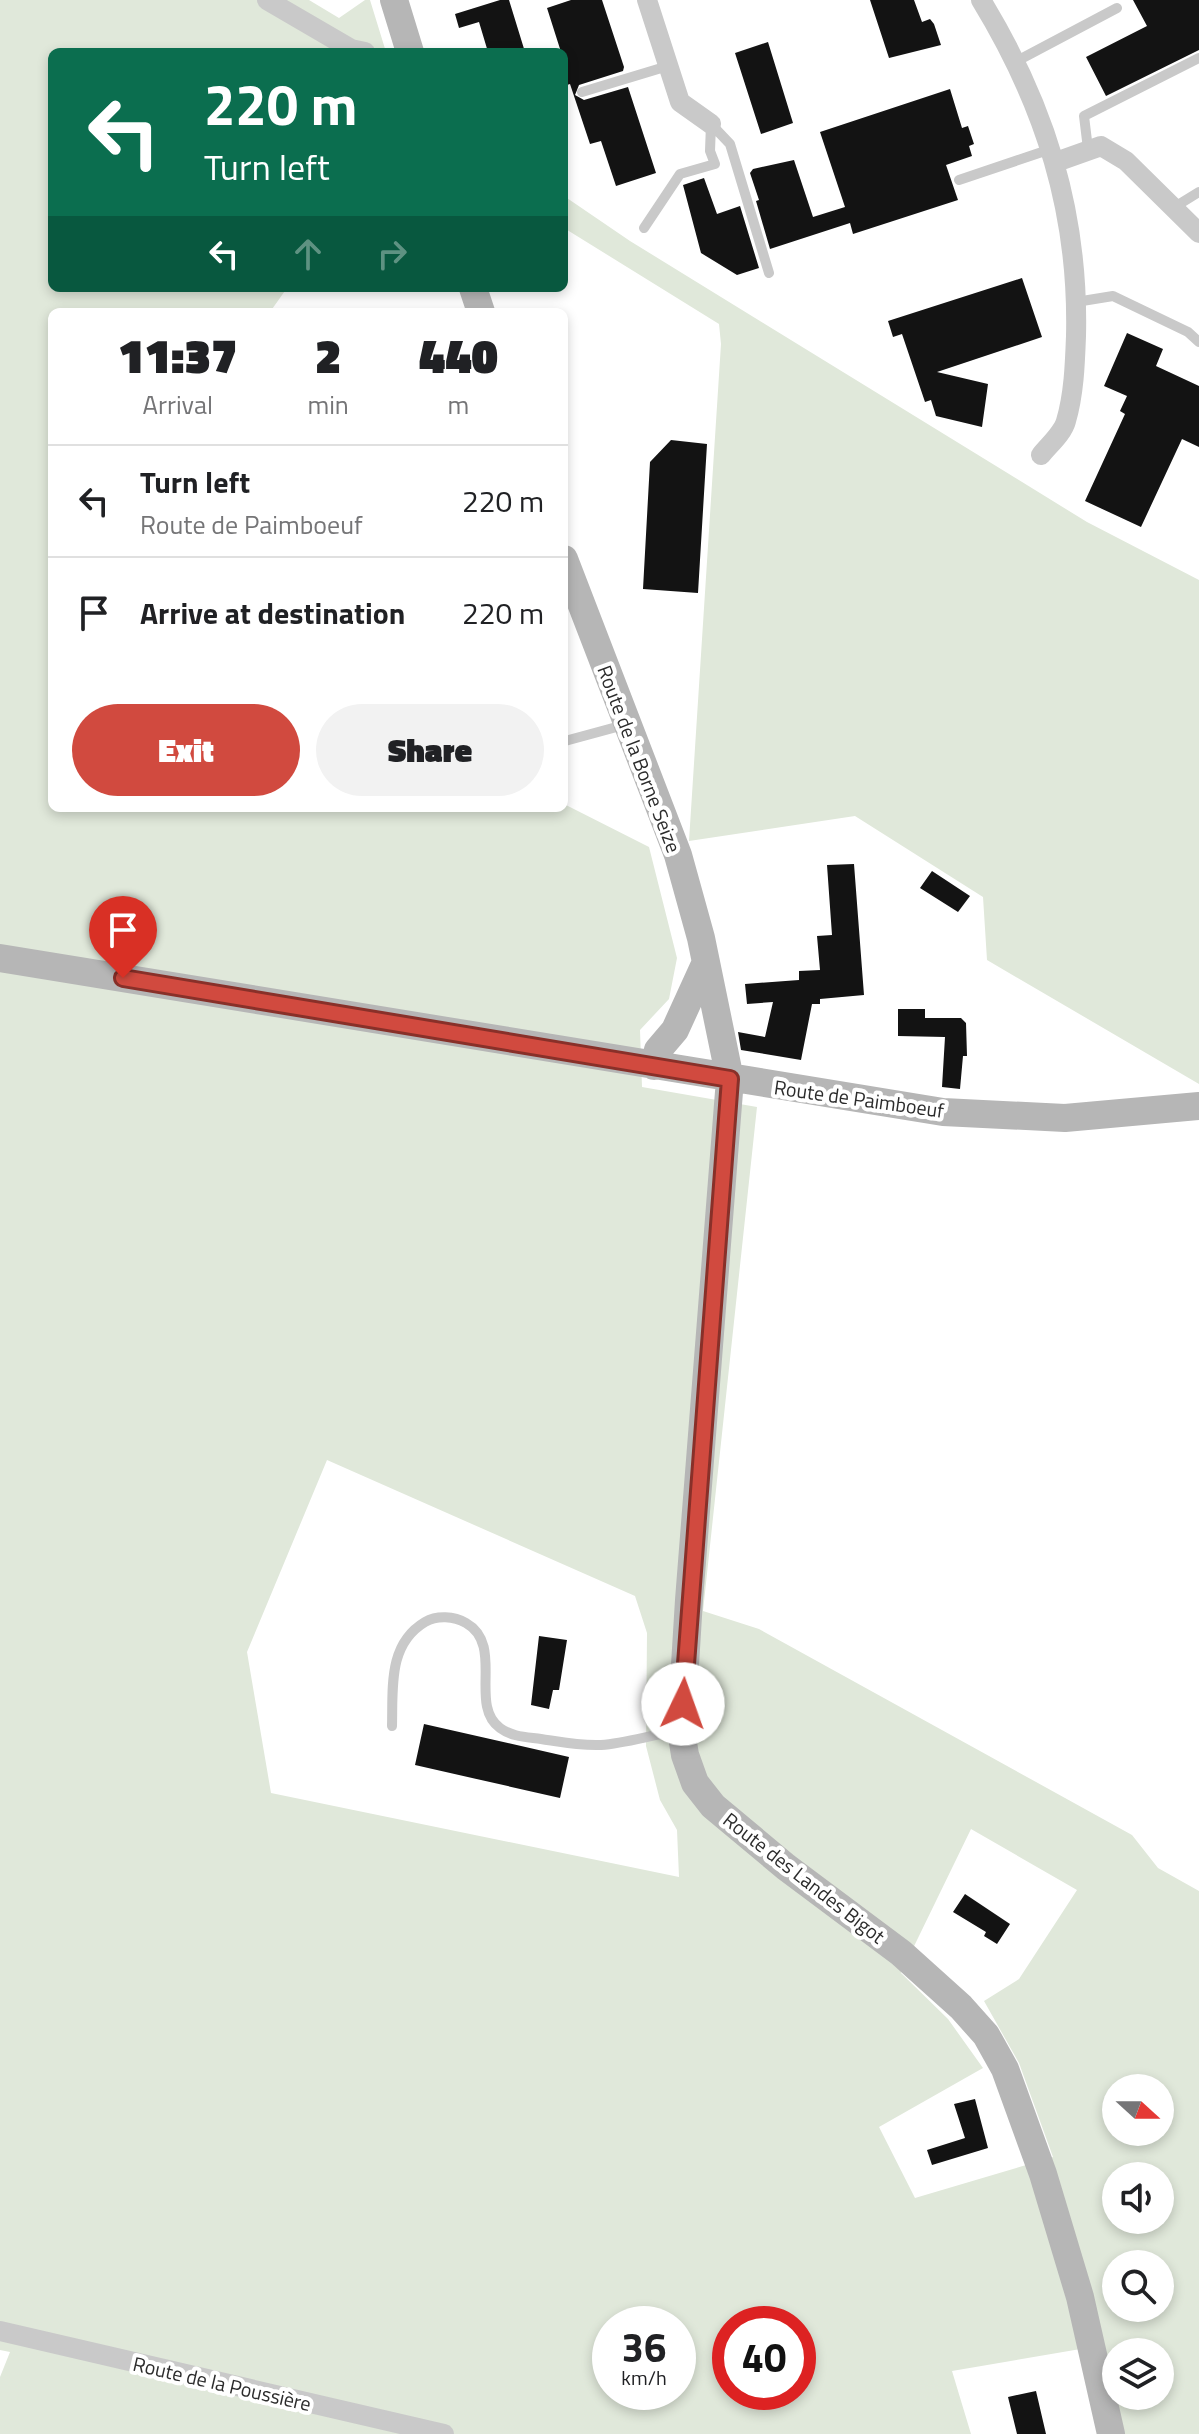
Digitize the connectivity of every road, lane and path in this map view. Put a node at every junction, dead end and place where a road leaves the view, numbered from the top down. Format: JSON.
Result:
{"nodes":[{"id":1,"x":267,"y":0,"type":"edge"},
{"id":2,"x":394,"y":0,"type":"edge"},
{"id":3,"x":647,"y":0,"type":"edge"},
{"id":4,"x":981,"y":0,"type":"edge"},
{"id":5,"x":1117,"y":8,"type":"dead end"},
{"id":6,"x":349,"y":48,"type":"edge"},
{"id":7,"x":402,"y":48,"type":"edge"},
{"id":8,"x":1199,"y":58,"type":"edge"},
{"id":9,"x":1015,"y":62,"type":"junction"},
{"id":10,"x":668,"y":66,"type":"junction"},
{"id":11,"x":582,"y":92,"type":"dead end"},
{"id":12,"x":711,"y":124,"type":"junction"},
{"id":13,"x":1088,"y":149,"type":"junction"},
{"id":14,"x":1054,"y":156,"type":"junction"},
{"id":15,"x":959,"y":180,"type":"dead end"},
{"id":16,"x":1199,"y":192,"type":"edge"},
{"id":17,"x":1173,"y":208,"type":"junction"},
{"id":18,"x":644,"y":228,"type":"dead end"},
{"id":19,"x":1199,"y":233,"type":"edge"},
{"id":20,"x":769,"y":273,"type":"dead end"},
{"id":21,"x":1076,"y":302,"type":"junction"},
{"id":22,"x":1199,"y":342,"type":"edge"},
{"id":23,"x":1041,"y":455,"type":"dead end"},
{"id":24,"x":568,"y":570,"type":"edge"},
{"id":25,"x":626,"y":724,"type":"junction"},
{"id":26,"x":568,"y":740,"type":"edge"},
{"id":27,"x":0,"y":958,"type":"edge"},
{"id":28,"x":706,"y":962,"type":"junction"},
{"id":29,"x":654,"y":1066,"type":"junction"},
{"id":30,"x":730,"y":1079,"type":"junction"},
{"id":31,"x":1199,"y":1106,"type":"edge"},
{"id":32,"x":392,"y":1726,"type":"dead end"},
{"id":33,"x":681,"y":1730,"type":"junction"},
{"id":34,"x":0,"y":2331,"type":"edge"},
{"id":35,"x":444,"y":2434,"type":"edge"},
{"id":36,"x":1111,"y":2434,"type":"edge"}],
"edges":[{"from":1,"to":6,"type":"street"},
{"from":2,"to":7,"type":"street"},
{"from":3,"to":10,"type":"street"},
{"from":4,"to":9,"type":"street"},
{"from":5,"to":9,"type":"lane"},
{"from":8,"to":13,"type":"lane"},
{"from":9,"to":14,"type":"street"},
{"from":10,"to":11,"type":"lane"},
{"from":10,"to":12,"type":"street"},
{"from":12,"to":18,"type":"lane"},
{"from":12,"to":20,"type":"lane"},
{"from":13,"to":14,"type":"street"},
{"from":13,"to":17,"type":"street"},
{"from":14,"to":15,"type":"lane"},
{"from":14,"to":21,"type":"street"},
{"from":16,"to":17,"type":"lane"},
{"from":17,"to":19,"type":"street"},
{"from":21,"to":22,"type":"lane"},
{"from":21,"to":23,"type":"street"},
{"from":24,"to":25,"type":"street","name":"Route de la Borne Seize"},
{"from":25,"to":26,"type":"lane"},
{"from":25,"to":28,"type":"street","name":"Route de la Borne Seize"},
{"from":27,"to":29,"type":"street","name":"Route de Paimboeuf"},
{"from":28,"to":29,"type":"street"},
{"from":28,"to":30,"type":"street","name":"Route de la Borne Seize"},
{"from":29,"to":30,"type":"street","name":"Route de Paimboeuf"},
{"from":30,"to":31,"type":"street","name":"Route de Paimboeuf"},
{"from":30,"to":33,"type":"street","name":"Route des Landes Bigot"},
{"from":32,"to":33,"type":"lane"},
{"from":33,"to":36,"type":"street","name":"Route des Landes Bigot"},
{"from":34,"to":35,"type":"street","name":"Route de la Poussière"}]}
